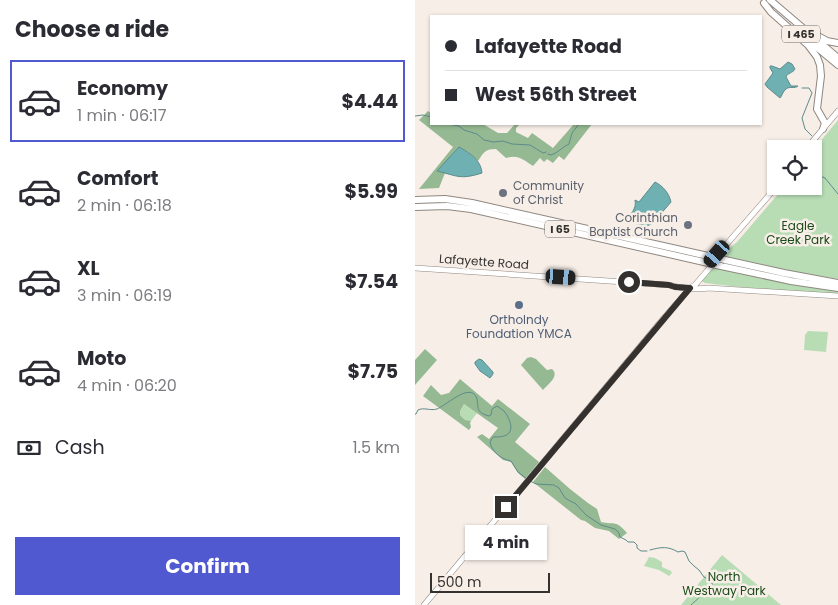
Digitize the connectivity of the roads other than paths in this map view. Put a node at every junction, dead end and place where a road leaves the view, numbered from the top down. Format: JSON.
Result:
{"nodes":[{"id":1,"x":767,"y":2,"type":"edge"},
{"id":2,"x":838,"y":43,"type":"edge"},
{"id":3,"x":838,"y":58,"type":"edge"},
{"id":4,"x":838,"y":65,"type":"edge"},
{"id":5,"x":838,"y":111,"type":"edge"},
{"id":6,"x":838,"y":116,"type":"edge"},
{"id":7,"x":821,"y":117,"type":"junction"},
{"id":8,"x":830,"y":122,"type":"junction"},
{"id":9,"x":823,"y":129,"type":"junction"},
{"id":10,"x":814,"y":140,"type":"edge"},
{"id":11,"x":817,"y":140,"type":"edge"},
{"id":12,"x":769,"y":195,"type":"edge"},
{"id":13,"x":415,"y":200,"type":"edge"},
{"id":14,"x":415,"y":207,"type":"edge"},
{"id":15,"x":706,"y":259,"type":"junction"},
{"id":16,"x":723,"y":263,"type":"junction"},
{"id":17,"x":415,"y":268,"type":"edge"},
{"id":18,"x":838,"y":283,"type":"edge"},
{"id":19,"x":692,"y":286,"type":"junction"},
{"id":20,"x":838,"y":288,"type":"edge"},
{"id":21,"x":838,"y":296,"type":"edge"},
{"id":22,"x":424,"y":605,"type":"edge"}],
"edges":[{"from":1,"to":2,"type":"highway"},
{"from":1,"to":3,"type":"highway","number":"I 465"},
{"from":1,"to":4,"type":"highway","number":"I 465"},
{"from":1,"to":7,"type":"highway"},
{"from":5,"to":8,"type":"main road"},
{"from":6,"to":8,"type":"main road"},
{"from":7,"to":8,"type":"highway"},
{"from":7,"to":9,"type":"highway"},
{"from":8,"to":9,"type":"main road"},
{"from":8,"to":11,"type":"main road"},
{"from":9,"to":10,"type":"main road"},
{"from":12,"to":19,"type":"main road"},
{"from":13,"to":15,"type":"highway","number":"I 65"},
{"from":14,"to":15,"type":"highway","number":"I 65"},
{"from":15,"to":16,"type":"highway","number":"I 65","bridge":true},
{"from":16,"to":18,"type":"highway","number":"I 65"},
{"from":16,"to":20,"type":"highway","number":"I 65"},
{"from":17,"to":19,"type":"main road","name":"Lafayette Road"},
{"from":19,"to":21,"type":"main road","name":"Lafayette Road"},
{"from":19,"to":22,"type":"main road"}]}
